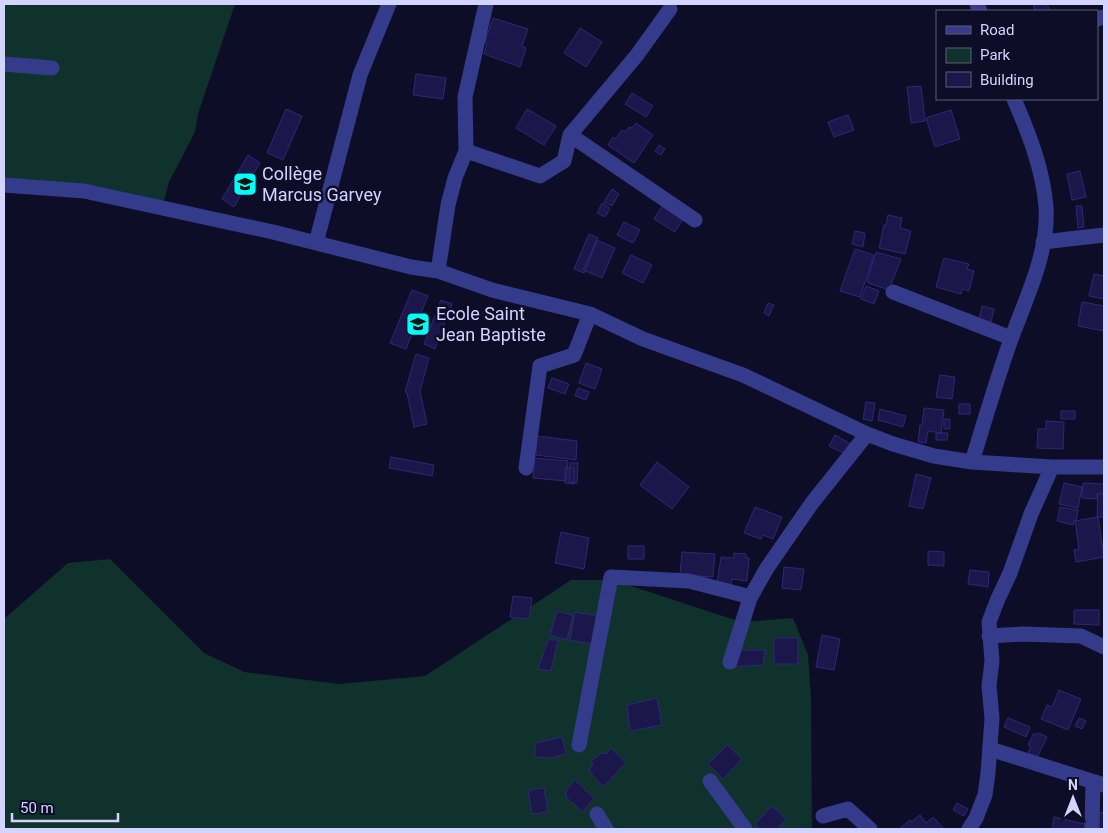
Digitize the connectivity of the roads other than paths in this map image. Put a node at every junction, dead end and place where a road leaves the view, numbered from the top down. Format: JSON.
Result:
{"nodes":[{"id":1,"x":389,"y":4,"type":"edge"},
{"id":2,"x":486,"y":4,"type":"edge"},
{"id":3,"x":1102,"y":4,"type":"edge"},
{"id":4,"x":670,"y":9,"type":"dead end"},
{"id":5,"x":1104,"y":9,"type":"edge"},
{"id":6,"x":4,"y":64,"type":"edge"},
{"id":7,"x":52,"y":68,"type":"dead end"},
{"id":8,"x":1014,"y":100,"type":"edge"},
{"id":9,"x":570,"y":135,"type":"junction"},
{"id":10,"x":466,"y":151,"type":"junction"},
{"id":11,"x":4,"y":185,"type":"edge"},
{"id":12,"x":695,"y":220,"type":"dead end"},
{"id":13,"x":1104,"y":235,"type":"edge"},
{"id":14,"x":1043,"y":242,"type":"junction"},
{"id":15,"x":316,"y":243,"type":"junction"},
{"id":16,"x":438,"y":271,"type":"junction"},
{"id":17,"x":893,"y":292,"type":"dead end"},
{"id":18,"x":590,"y":314,"type":"junction"},
{"id":19,"x":1011,"y":338,"type":"junction"},
{"id":20,"x":867,"y":434,"type":"junction"},
{"id":21,"x":972,"y":462,"type":"junction"},
{"id":22,"x":1052,"y":467,"type":"junction"},
{"id":23,"x":1104,"y":467,"type":"edge"},
{"id":24,"x":526,"y":468,"type":"dead end"},
{"id":25,"x":751,"y":597,"type":"junction"},
{"id":26,"x":990,"y":636,"type":"junction"},
{"id":27,"x":1104,"y":647,"type":"edge"},
{"id":28,"x":730,"y":662,"type":"dead end"},
{"id":29,"x":579,"y":745,"type":"dead end"},
{"id":30,"x":990,"y":749,"type":"junction"},
{"id":31,"x":710,"y":781,"type":"dead end"},
{"id":32,"x":1099,"y":783,"type":"edge"},
{"id":33,"x":597,"y":814,"type":"dead end"},
{"id":34,"x":823,"y":816,"type":"dead end"},
{"id":35,"x":606,"y":829,"type":"edge"},
{"id":36,"x":745,"y":829,"type":"edge"},
{"id":37,"x":870,"y":829,"type":"edge"},
{"id":38,"x":969,"y":829,"type":"edge"},
{"id":39,"x":1092,"y":829,"type":"edge"}],
"edges":[{"from":1,"to":15,"type":"street"},
{"from":2,"to":10,"type":"street"},
{"from":3,"to":5,"type":"street"},
{"from":4,"to":9,"type":"street"},
{"from":6,"to":7,"type":"street"},
{"from":8,"to":14,"type":"street"},
{"from":9,"to":10,"type":"street"},
{"from":9,"to":12,"type":"street"},
{"from":10,"to":16,"type":"street"},
{"from":11,"to":15,"type":"street"},
{"from":13,"to":14,"type":"street"},
{"from":14,"to":19,"type":"street"},
{"from":15,"to":16,"type":"street"},
{"from":16,"to":18,"type":"street"},
{"from":17,"to":19,"type":"street"},
{"from":18,"to":20,"type":"street"},
{"from":18,"to":24,"type":"street"},
{"from":19,"to":21,"type":"street"},
{"from":20,"to":21,"type":"street"},
{"from":20,"to":25,"type":"street"},
{"from":21,"to":22,"type":"street"},
{"from":22,"to":23,"type":"street"},
{"from":22,"to":26,"type":"street"},
{"from":25,"to":28,"type":"street"},
{"from":25,"to":29,"type":"street"},
{"from":26,"to":27,"type":"street"},
{"from":26,"to":30,"type":"street"},
{"from":30,"to":32,"type":"street"},
{"from":30,"to":38,"type":"street"},
{"from":31,"to":36,"type":"street"},
{"from":32,"to":39,"type":"street"},
{"from":33,"to":35,"type":"street"},
{"from":34,"to":37,"type":"street"}]}
